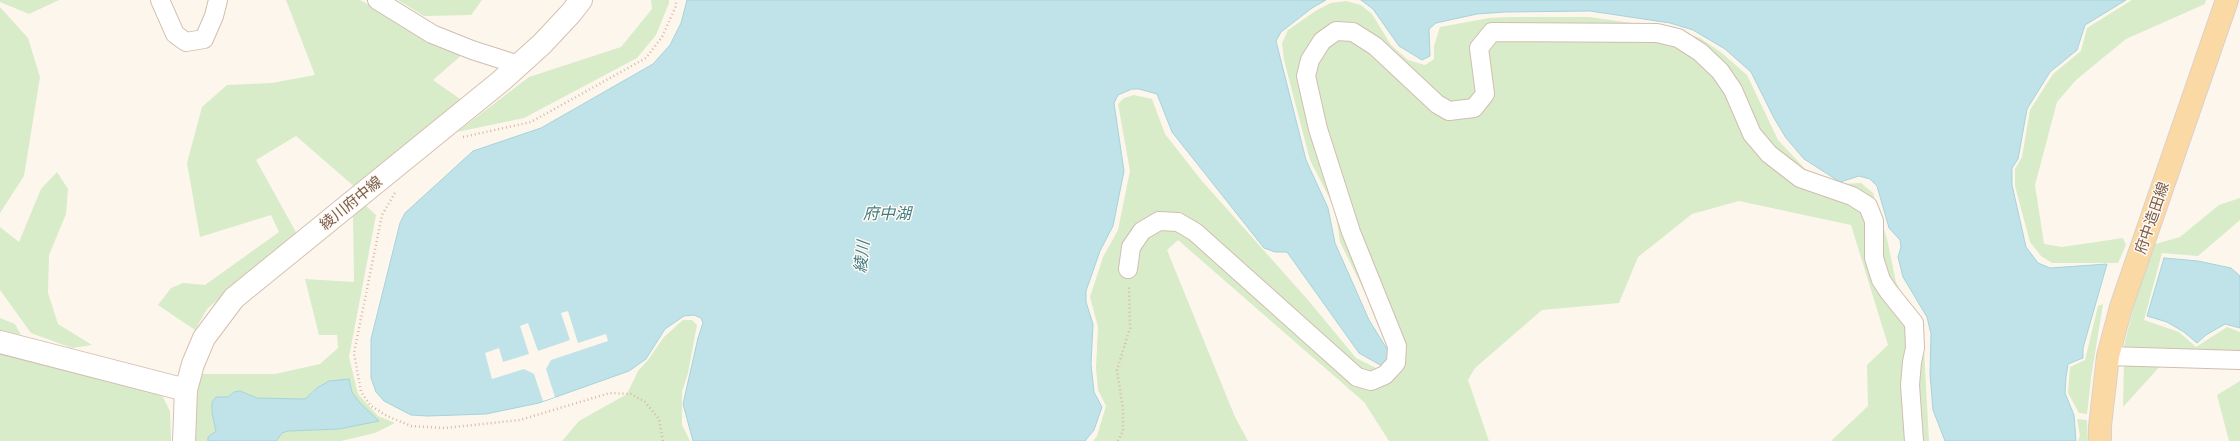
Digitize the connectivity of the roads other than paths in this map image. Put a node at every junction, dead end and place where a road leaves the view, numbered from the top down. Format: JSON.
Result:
{"nodes":[{"id":1,"x":160,"y":0,"type":"edge"},
{"id":2,"x":218,"y":0,"type":"edge"},
{"id":3,"x":377,"y":0,"type":"edge"},
{"id":4,"x":581,"y":0,"type":"edge"},
{"id":5,"x":2227,"y":0,"type":"edge"},
{"id":6,"x":519,"y":65,"type":"junction"},
{"id":7,"x":1128,"y":269,"type":"road end"},
{"id":8,"x":0,"y":342,"type":"edge"},
{"id":9,"x":2108,"y":356,"type":"junction"},
{"id":10,"x":2240,"y":360,"type":"edge"},
{"id":11,"x":186,"y":390,"type":"junction"},
{"id":12,"x":184,"y":441,"type":"edge"},
{"id":13,"x":1914,"y":441,"type":"edge"},
{"id":14,"x":2100,"y":441,"type":"edge"}],
"edges":[{"from":1,"to":2,"type":"street"},
{"from":3,"to":6,"type":"street"},
{"from":4,"to":6,"type":"main road","name":"綾川府中線"},
{"from":5,"to":9,"type":"main road","name":"府中造田線"},
{"from":6,"to":11,"type":"main road","name":"綾川府中線"},
{"from":7,"to":13,"type":"street"},
{"from":8,"to":11,"type":"main road"},
{"from":9,"to":10,"type":"street"},
{"from":9,"to":14,"type":"main road","name":"府中造田線"},
{"from":11,"to":12,"type":"main road","name":"綾川府中線"}]}
